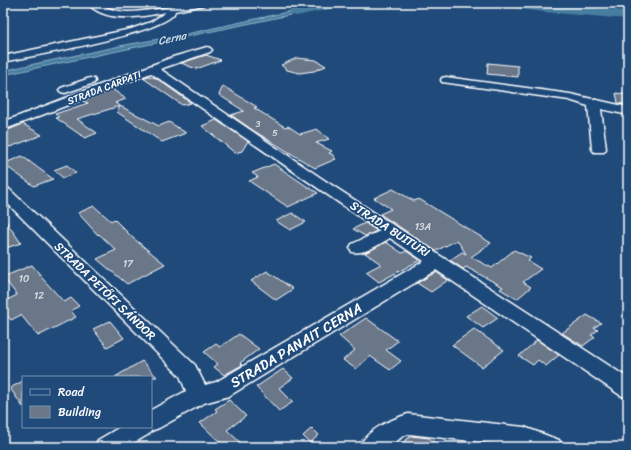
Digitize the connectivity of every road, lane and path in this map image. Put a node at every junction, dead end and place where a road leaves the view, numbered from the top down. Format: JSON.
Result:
{"nodes":[{"id":1,"x":91,"y":3,"type":"edge"},
{"id":2,"x":201,"y":3,"type":"edge"},
{"id":3,"x":171,"y":9,"type":"junction"},
{"id":4,"x":207,"y":50,"type":"dead end"},
{"id":5,"x":3,"y":59,"type":"edge"},
{"id":6,"x":147,"y":71,"type":"junction"},
{"id":7,"x":446,"y":80,"type":"dead end"},
{"id":8,"x":65,"y":90,"type":"dead end"},
{"id":9,"x":594,"y":104,"type":"junction"},
{"id":10,"x":628,"y":111,"type":"edge"},
{"id":11,"x":3,"y":126,"type":"edge"},
{"id":12,"x":599,"y":150,"type":"dead end"},
{"id":13,"x":3,"y":191,"type":"edge"},
{"id":14,"x":392,"y":231,"type":"junction"},
{"id":15,"x":358,"y":248,"type":"dead end"},
{"id":16,"x":438,"y":261,"type":"junction"},
{"id":17,"x":628,"y":389,"type":"edge"},
{"id":18,"x":199,"y":395,"type":"junction"},
{"id":19,"x":152,"y":420,"type":"edge"},
{"id":20,"x":139,"y":428,"type":"edge"},
{"id":21,"x":106,"y":447,"type":"edge"},
{"id":22,"x":371,"y":447,"type":"edge"},
{"id":23,"x":551,"y":447,"type":"edge"}],
"edges":[{"from":1,"to":3,"type":"street"},
{"from":2,"to":3,"type":"street"},
{"from":3,"to":5,"type":"street"},
{"from":4,"to":6,"type":"street","name":"STRADA CARPAȚI"},
{"from":6,"to":8,"type":"street"},
{"from":6,"to":11,"type":"street","name":"STRADA CARPAȚI"},
{"from":6,"to":14,"type":"street","name":"STRADA BUITURI"},
{"from":7,"to":9,"type":"street"},
{"from":9,"to":10,"type":"street"},
{"from":9,"to":12,"type":"street"},
{"from":13,"to":18,"type":"street","name":"STRADA PETŐFI SÁNDOR"},
{"from":14,"to":15,"type":"street"},
{"from":14,"to":16,"type":"street","name":"STRADA BUITURI"},
{"from":16,"to":17,"type":"street","name":"STRADA BUITURI"},
{"from":16,"to":18,"type":"street","name":"STRADA PANAIT CERNA"},
{"from":18,"to":19,"type":"street","name":"STRADA PANAIT CERNA"},
{"from":20,"to":21,"type":"street"},
{"from":22,"to":23,"type":"street"}]}
